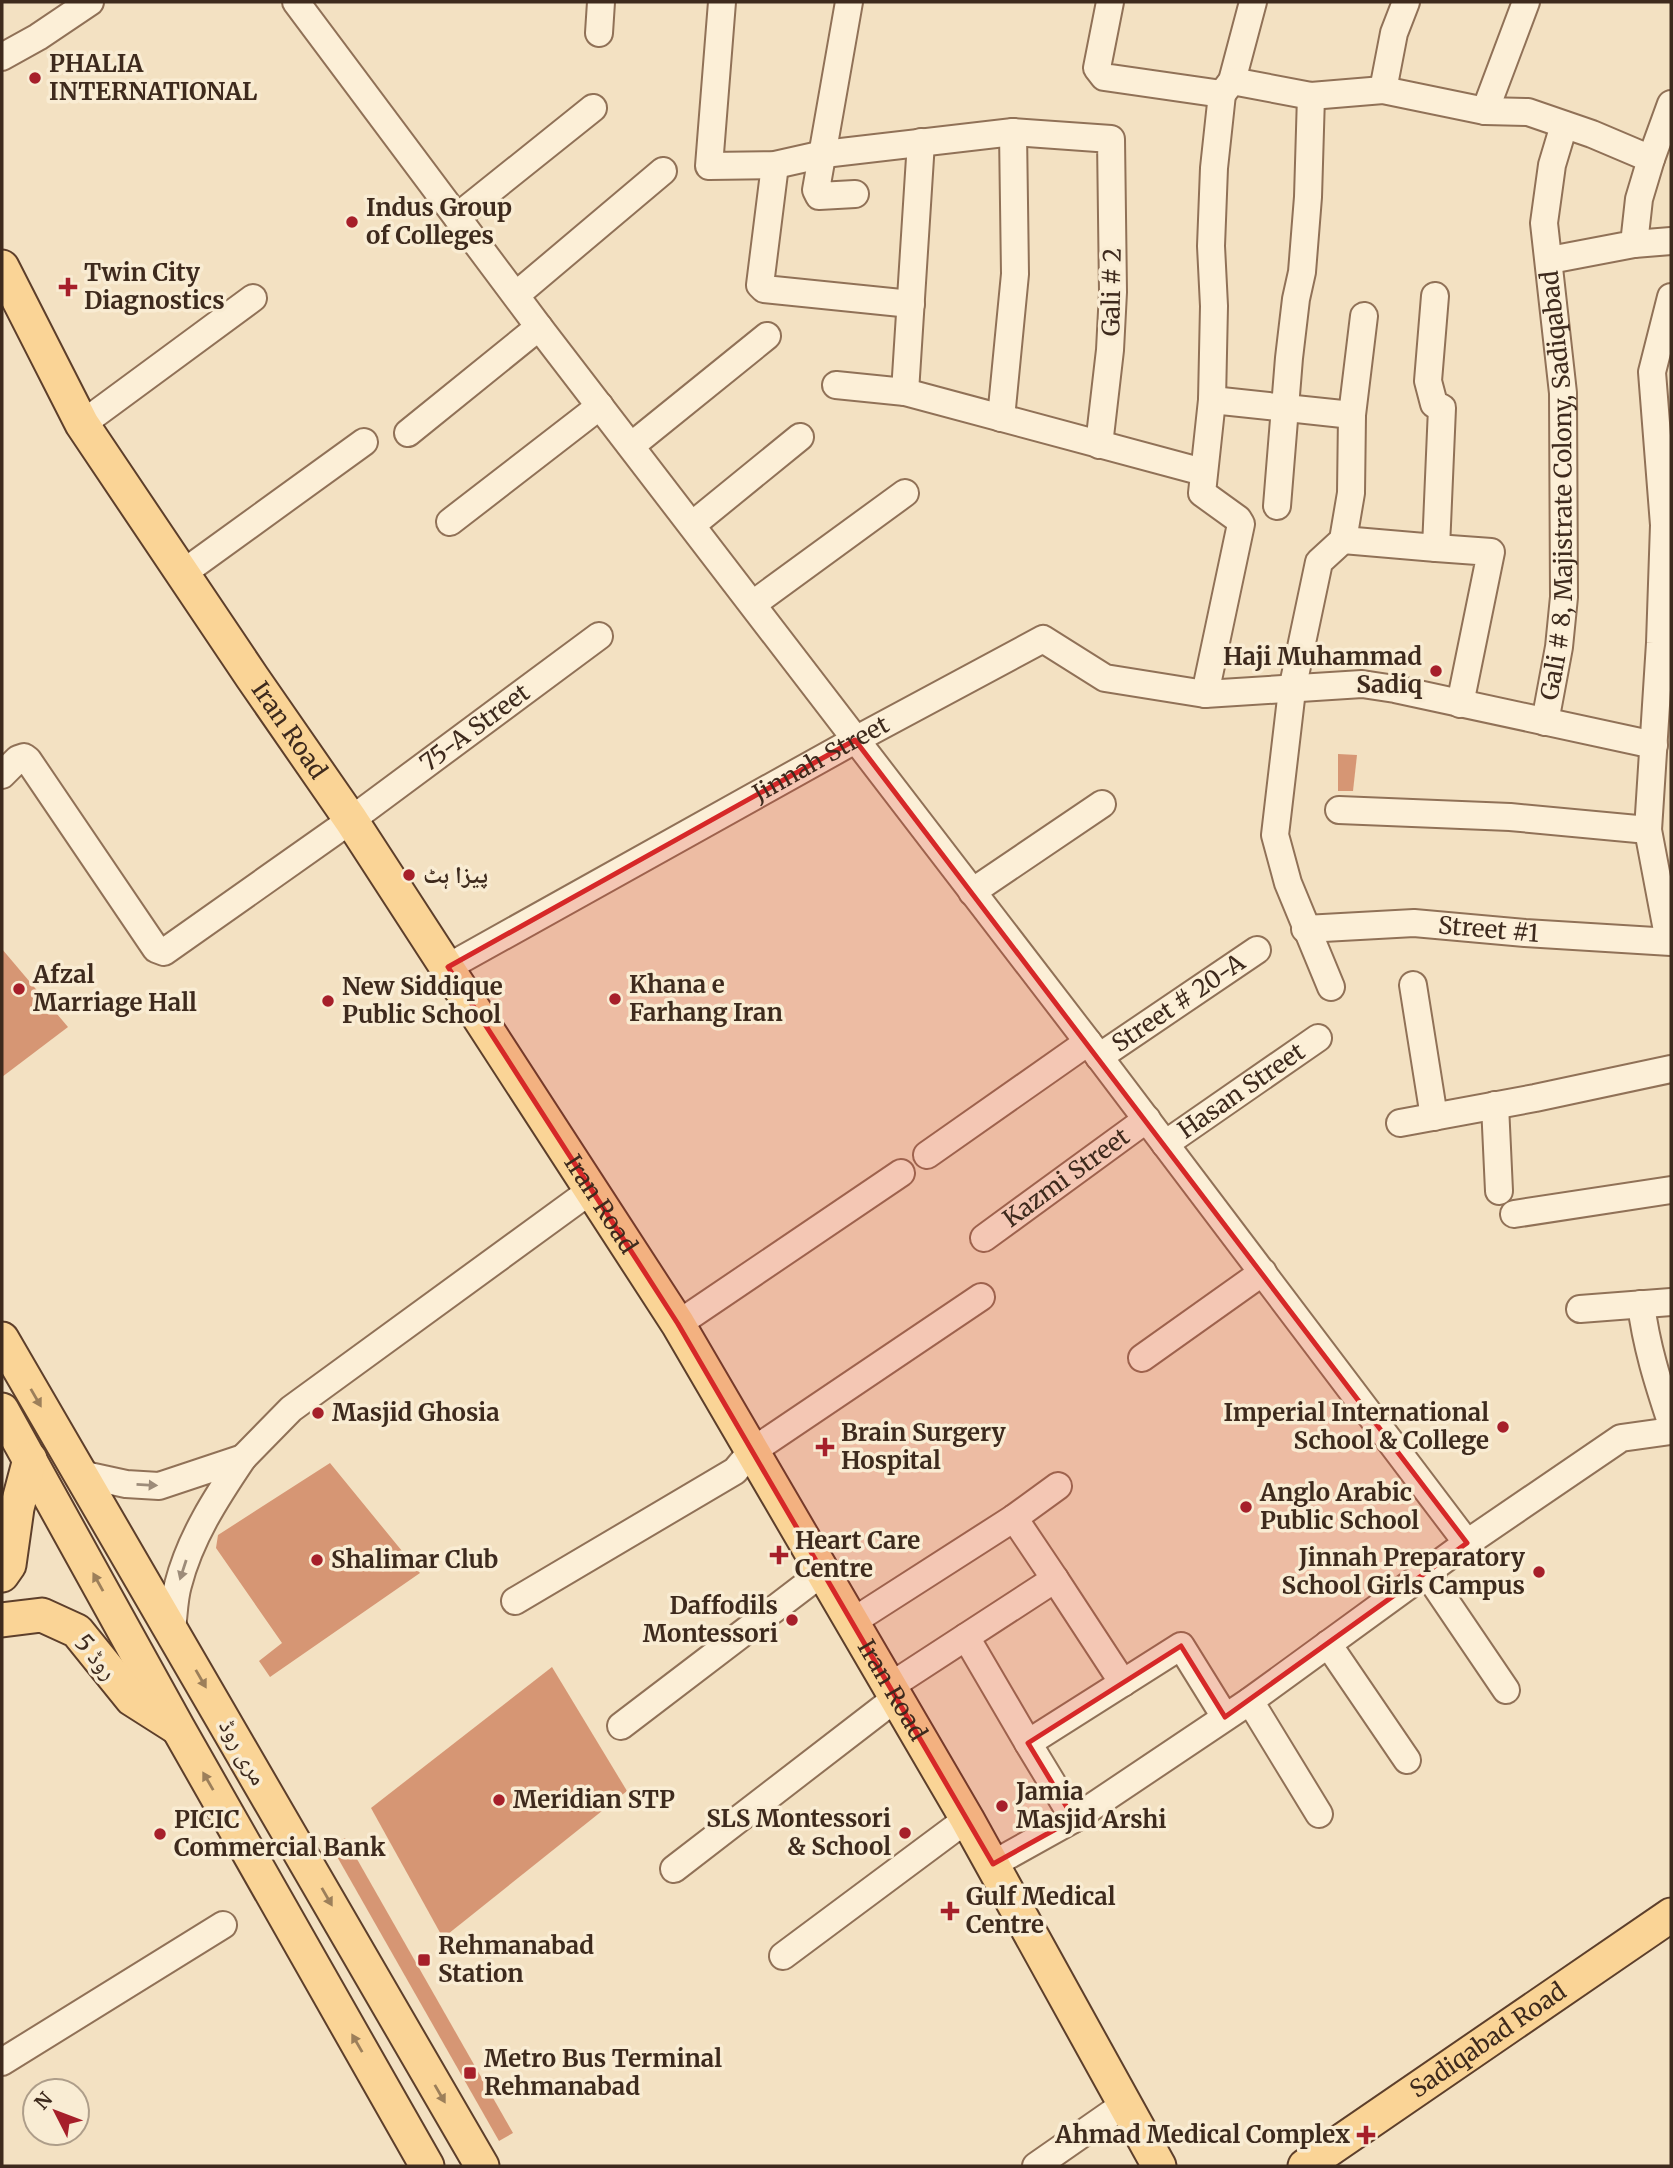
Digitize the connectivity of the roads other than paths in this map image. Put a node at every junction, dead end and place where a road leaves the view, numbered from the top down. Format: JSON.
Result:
{"nodes":[{"id":1,"x":90,"y":2,"type":"edge"},
{"id":2,"x":296,"y":2,"type":"edge"},
{"id":3,"x":601,"y":2,"type":"edge"},
{"id":4,"x":722,"y":2,"type":"edge"},
{"id":5,"x":849,"y":2,"type":"edge"},
{"id":6,"x":1110,"y":2,"type":"edge"},
{"id":7,"x":1253,"y":2,"type":"edge"},
{"id":8,"x":1406,"y":2,"type":"edge"},
{"id":9,"x":1526,"y":2,"type":"edge"},
{"id":10,"x":599,"y":33,"type":"dead end"},
{"id":11,"x":2,"y":57,"type":"edge"},
{"id":12,"x":1227,"y":87,"type":"junction"},
{"id":13,"x":1383,"y":90,"type":"junction"},
{"id":14,"x":1311,"y":96,"type":"junction"},
{"id":15,"x":1671,"y":104,"type":"edge"},
{"id":16,"x":593,"y":108,"type":"dead end"},
{"id":17,"x":1485,"y":111,"type":"junction"},
{"id":18,"x":1564,"y":125,"type":"junction"},
{"id":19,"x":1013,"y":132,"type":"junction"},
{"id":20,"x":921,"y":142,"type":"junction"},
{"id":21,"x":824,"y":154,"type":"junction"},
{"id":22,"x":1651,"y":159,"type":"junction"},
{"id":23,"x":775,"y":164,"type":"junction"},
{"id":24,"x":663,"y":171,"type":"dead end"},
{"id":25,"x":855,"y":194,"type":"dead end"},
{"id":26,"x":457,"y":217,"type":"junction"},
{"id":27,"x":1671,"y":242,"type":"edge"},
{"id":28,"x":1634,"y":244,"type":"junction"},
{"id":29,"x":1550,"y":260,"type":"junction"},
{"id":30,"x":2,"y":267,"type":"edge"},
{"id":31,"x":516,"y":295,"type":"junction"},
{"id":32,"x":1434,"y":296,"type":"dead end"},
{"id":33,"x":1671,"y":297,"type":"edge"},
{"id":34,"x":253,"y":298,"type":"dead end"},
{"id":35,"x":911,"y":304,"type":"junction"},
{"id":36,"x":1364,"y":316,"type":"dead end"},
{"id":37,"x":539,"y":327,"type":"junction"},
{"id":38,"x":767,"y":336,"type":"dead end"},
{"id":39,"x":836,"y":385,"type":"dead end"},
{"id":40,"x":905,"y":392,"type":"junction"},
{"id":41,"x":1212,"y":400,"type":"junction"},
{"id":42,"x":600,"y":406,"type":"junction"},
{"id":43,"x":1285,"y":407,"type":"junction"},
{"id":44,"x":1352,"y":415,"type":"junction"},
{"id":45,"x":1001,"y":418,"type":"junction"},
{"id":46,"x":82,"y":424,"type":"junction"},
{"id":47,"x":408,"y":433,"type":"dead end"},
{"id":48,"x":800,"y":437,"type":"dead end"},
{"id":49,"x":364,"y":442,"type":"dead end"},
{"id":50,"x":1099,"y":445,"type":"junction"},
{"id":51,"x":631,"y":446,"type":"junction"},
{"id":52,"x":1203,"y":472,"type":"junction"},
{"id":53,"x":905,"y":493,"type":"dead end"},
{"id":54,"x":1277,"y":506,"type":"dead end"},
{"id":55,"x":450,"y":522,"type":"dead end"},
{"id":56,"x":692,"y":525,"type":"junction"},
{"id":57,"x":1343,"y":540,"type":"junction"},
{"id":58,"x":1667,"y":544,"type":"edge"},
{"id":59,"x":1436,"y":548,"type":"junction"},
{"id":60,"x":183,"y":573,"type":"junction"},
{"id":61,"x":754,"y":604,"type":"junction"},
{"id":62,"x":599,"y":636,"type":"dead end"},
{"id":63,"x":1665,"y":643,"type":"edge"},
{"id":64,"x":1292,"y":690,"type":"junction"},
{"id":65,"x":1205,"y":694,"type":"junction"},
{"id":66,"x":1460,"y":704,"type":"junction"},
{"id":67,"x":1545,"y":722,"type":"junction"},
{"id":68,"x":855,"y":740,"type":"junction"},
{"id":69,"x":1654,"y":746,"type":"junction"},
{"id":70,"x":2,"y":775,"type":"edge"},
{"id":71,"x":1102,"y":804,"type":"dead end"},
{"id":72,"x":1339,"y":810,"type":"dead end"},
{"id":73,"x":351,"y":820,"type":"junction"},
{"id":74,"x":1648,"y":830,"type":"junction"},
{"id":75,"x":972,"y":892,"type":"junction"},
{"id":76,"x":1305,"y":929,"type":"junction"},
{"id":77,"x":1670,"y":941,"type":"edge"},
{"id":78,"x":1257,"y":950,"type":"dead end"},
{"id":79,"x":448,"y":967,"type":"junction"},
{"id":80,"x":1413,"y":985,"type":"dead end"},
{"id":81,"x":1331,"y":986,"type":"dead end"},
{"id":82,"x":1318,"y":1038,"type":"dead end"},
{"id":83,"x":1094,"y":1050,"type":"junction"},
{"id":84,"x":1671,"y":1069,"type":"edge"},
{"id":85,"x":1495,"y":1105,"type":"junction"},
{"id":86,"x":1434,"y":1117,"type":"junction"},
{"id":87,"x":1147,"y":1119,"type":"junction"},
{"id":88,"x":1400,"y":1123,"type":"dead end"},
{"id":89,"x":1165,"y":1144,"type":"junction"},
{"id":90,"x":927,"y":1155,"type":"dead end"},
{"id":91,"x":901,"y":1173,"type":"dead end"},
{"id":92,"x":1671,"y":1190,"type":"edge"},
{"id":93,"x":590,"y":1191,"type":"junction"},
{"id":94,"x":1499,"y":1191,"type":"dead end"},
{"id":95,"x":1514,"y":1214,"type":"dead end"},
{"id":96,"x":984,"y":1238,"type":"dead end"},
{"id":97,"x":1263,"y":1272,"type":"junction"},
{"id":98,"x":981,"y":1297,"type":"dead end"},
{"id":99,"x":1671,"y":1302,"type":"edge"},
{"id":100,"x":1640,"y":1304,"type":"junction"},
{"id":101,"x":1580,"y":1309,"type":"dead end"},
{"id":102,"x":678,"y":1324,"type":"junction"},
{"id":103,"x":2,"y":1339,"type":"edge"},
{"id":104,"x":1142,"y":1358,"type":"dead end"},
{"id":105,"x":2,"y":1410,"type":"edge"},
{"id":106,"x":1671,"y":1422,"type":"edge"},
{"id":107,"x":1671,"y":1431,"type":"edge"},
{"id":108,"x":751,"y":1452,"type":"junction"},
{"id":109,"x":30,"y":1458,"type":"junction"},
{"id":110,"x":243,"y":1458,"type":"junction"},
{"id":111,"x":80,"y":1474,"type":"junction"},
{"id":112,"x":1058,"y":1486,"type":"dead end"},
{"id":113,"x":1014,"y":1518,"type":"junction"},
{"id":114,"x":1467,"y":1543,"type":"junction"},
{"id":115,"x":822,"y":1572,"type":"junction"},
{"id":116,"x":1426,"y":1572,"type":"junction"},
{"id":117,"x":2,"y":1575,"type":"edge"},
{"id":118,"x":1055,"y":1579,"type":"junction"},
{"id":119,"x":515,"y":1601,"type":"dead end"},
{"id":120,"x":2,"y":1620,"type":"edge"},
{"id":121,"x":852,"y":1622,"type":"junction"},
{"id":122,"x":172,"y":1629,"type":"junction"},
{"id":123,"x":966,"y":1637,"type":"junction"},
{"id":124,"x":1328,"y":1644,"type":"junction"},
{"id":125,"x":1123,"y":1683,"type":"junction"},
{"id":126,"x":1506,"y":1690,"type":"dead end"},
{"id":127,"x":892,"y":1693,"type":"junction"},
{"id":128,"x":1250,"y":1701,"type":"junction"},
{"id":129,"x":1225,"y":1717,"type":"junction"},
{"id":130,"x":621,"y":1726,"type":"dead end"},
{"id":131,"x":178,"y":1728,"type":"junction"},
{"id":132,"x":1028,"y":1743,"type":"junction"},
{"id":133,"x":1406,"y":1759,"type":"dead end"},
{"id":134,"x":1319,"y":1814,"type":"dead end"},
{"id":135,"x":967,"y":1819,"type":"junction"},
{"id":136,"x":1074,"y":1819,"type":"junction"},
{"id":137,"x":993,"y":1864,"type":"junction"},
{"id":138,"x":674,"y":1869,"type":"dead end"},
{"id":139,"x":1671,"y":1915,"type":"edge"},
{"id":140,"x":223,"y":1925,"type":"dead end"},
{"id":141,"x":783,"y":1955,"type":"dead end"},
{"id":142,"x":2,"y":2062,"type":"edge"},
{"id":143,"x":1125,"y":2104,"type":"junction"},
{"id":144,"x":427,"y":2166,"type":"edge"},
{"id":145,"x":482,"y":2166,"type":"edge"},
{"id":146,"x":1036,"y":2166,"type":"edge"},
{"id":147,"x":1159,"y":2166,"type":"edge"},
{"id":148,"x":1305,"y":2166,"type":"edge"}],
"edges":[{"from":1,"to":11,"type":"street"},
{"from":2,"to":26,"type":"street"},
{"from":3,"to":10,"type":"street"},
{"from":4,"to":23,"type":"street"},
{"from":5,"to":21,"type":"street"},
{"from":6,"to":12,"type":"street"},
{"from":7,"to":12,"type":"street"},
{"from":8,"to":13,"type":"street"},
{"from":9,"to":17,"type":"street"},
{"from":12,"to":14,"type":"street"},
{"from":12,"to":41,"type":"street"},
{"from":13,"to":14,"type":"street"},
{"from":13,"to":17,"type":"street"},
{"from":14,"to":43,"type":"street"},
{"from":15,"to":22,"type":"street"},
{"from":16,"to":26,"type":"street"},
{"from":17,"to":18,"type":"street"},
{"from":18,"to":22,"type":"street"},
{"from":18,"to":29,"type":"street","name":"Gali # 8, Majistrate Colony, Sadiqabad"},
{"from":19,"to":20,"type":"street"},
{"from":19,"to":45,"type":"street"},
{"from":19,"to":50,"type":"street","name":"Gali # 2"},
{"from":20,"to":21,"type":"street"},
{"from":20,"to":35,"type":"street"},
{"from":21,"to":23,"type":"street"},
{"from":21,"to":25,"type":"street"},
{"from":22,"to":28,"type":"street"},
{"from":23,"to":35,"type":"street"},
{"from":24,"to":31,"type":"street"},
{"from":26,"to":31,"type":"street"},
{"from":27,"to":28,"type":"street"},
{"from":28,"to":29,"type":"street"},
{"from":29,"to":67,"type":"street","name":"Gali # 8, Majistrate Colony, Sadiqabad"},
{"from":30,"to":46,"type":"main road","name":"Iran Road"},
{"from":31,"to":37,"type":"street"},
{"from":32,"to":59,"type":"street"},
{"from":33,"to":58,"type":"street"},
{"from":34,"to":46,"type":"street"},
{"from":35,"to":40,"type":"street"},
{"from":36,"to":44,"type":"street"},
{"from":37,"to":42,"type":"street"},
{"from":37,"to":47,"type":"street"},
{"from":38,"to":51,"type":"street"},
{"from":39,"to":40,"type":"street"},
{"from":40,"to":45,"type":"street"},
{"from":41,"to":43,"type":"street"},
{"from":41,"to":52,"type":"street"},
{"from":42,"to":51,"type":"street"},
{"from":42,"to":55,"type":"street"},
{"from":43,"to":44,"type":"street"},
{"from":43,"to":54,"type":"street"},
{"from":44,"to":57,"type":"street"},
{"from":45,"to":50,"type":"street"},
{"from":46,"to":60,"type":"main road","name":"Iran Road"},
{"from":48,"to":56,"type":"street"},
{"from":49,"to":60,"type":"street"},
{"from":50,"to":52,"type":"street"},
{"from":51,"to":56,"type":"street"},
{"from":52,"to":65,"type":"street"},
{"from":53,"to":61,"type":"street"},
{"from":56,"to":61,"type":"street"},
{"from":57,"to":59,"type":"street"},
{"from":57,"to":64,"type":"street"},
{"from":58,"to":63,"type":"street"},
{"from":59,"to":66,"type":"street"},
{"from":60,"to":73,"type":"main road","name":"Iran Road"},
{"from":61,"to":68,"type":"street"},
{"from":62,"to":73,"type":"street","name":"75-A Street"},
{"from":63,"to":69,"type":"street"},
{"from":64,"to":65,"type":"street"},
{"from":64,"to":66,"type":"street"},
{"from":64,"to":76,"type":"street"},
{"from":65,"to":68,"type":"street","name":"Jinnah Street"},
{"from":66,"to":67,"type":"street"},
{"from":67,"to":69,"type":"street"},
{"from":68,"to":75,"type":"street"},
{"from":68,"to":79,"type":"street","name":"Jinnah Street"},
{"from":69,"to":74,"type":"street"},
{"from":70,"to":73,"type":"street","name":"75-A Street"},
{"from":71,"to":75,"type":"street"},
{"from":72,"to":74,"type":"street"},
{"from":73,"to":79,"type":"main road","name":"Iran Road"},
{"from":74,"to":77,"type":"street"},
{"from":75,"to":83,"type":"street"},
{"from":76,"to":77,"type":"street","name":"Street #1"},
{"from":76,"to":81,"type":"street"},
{"from":78,"to":83,"type":"street","name":"Street # 20-A"},
{"from":79,"to":93,"type":"main road","name":"Iran Road"},
{"from":80,"to":86,"type":"street"},
{"from":82,"to":89,"type":"street","name":"Hasan Street"},
{"from":83,"to":87,"type":"street"},
{"from":83,"to":90,"type":"street","name":"Street # 20-A"},
{"from":84,"to":85,"type":"street"},
{"from":85,"to":86,"type":"street"},
{"from":85,"to":94,"type":"street"},
{"from":86,"to":88,"type":"street"},
{"from":87,"to":89,"type":"street"},
{"from":87,"to":96,"type":"street","name":"Kazmi Street"},
{"from":89,"to":97,"type":"street"},
{"from":91,"to":102,"type":"street"},
{"from":92,"to":95,"type":"street"},
{"from":93,"to":102,"type":"main road","name":"Iran Road"},
{"from":93,"to":110,"type":"street"},
{"from":97,"to":104,"type":"street"},
{"from":97,"to":114,"type":"street"},
{"from":98,"to":108,"type":"street"},
{"from":99,"to":100,"type":"street"},
{"from":100,"to":101,"type":"street"},
{"from":100,"to":106,"type":"street"},
{"from":102,"to":108,"type":"main road","name":"Iran Road"},
{"from":103,"to":111,"type":"main road","name":"مری روڈ","one_way":true},
{"from":105,"to":109,"type":"main road","name":"مری روڈ"},
{"from":107,"to":114,"type":"street"},
{"from":108,"to":115,"type":"main road","name":"Iran Road"},
{"from":108,"to":119,"type":"street"},
{"from":109,"to":117,"type":"main road"},
{"from":131,"to":109,"type":"main road","name":"مری روڈ","one_way":true},
{"from":111,"to":110,"type":"street","one_way":true},
{"from":110,"to":122,"type":"street","one_way":true},
{"from":111,"to":122,"type":"main road","name":"مری روڈ"},
{"from":112,"to":113,"type":"street"},
{"from":113,"to":118,"type":"street"},
{"from":113,"to":121,"type":"street"},
{"from":114,"to":116,"type":"street"},
{"from":115,"to":121,"type":"main road","name":"Iran Road"},
{"from":115,"to":130,"type":"street"},
{"from":116,"to":124,"type":"street"},
{"from":116,"to":126,"type":"street"},
{"from":118,"to":123,"type":"street"},
{"from":118,"to":125,"type":"street"},
{"from":120,"to":131,"type":"main road","name":"روڈ 5"},
{"from":121,"to":127,"type":"main road","name":"Iran Road"},
{"from":122,"to":145,"type":"main road","name":"مری روڈ","one_way":true},
{"from":123,"to":127,"type":"street"},
{"from":123,"to":132,"type":"street"},
{"from":124,"to":128,"type":"street"},
{"from":124,"to":133,"type":"street"},
{"from":125,"to":129,"type":"street"},
{"from":125,"to":132,"type":"street"},
{"from":127,"to":135,"type":"main road","name":"Iran Road"},
{"from":127,"to":138,"type":"street"},
{"from":128,"to":129,"type":"street"},
{"from":128,"to":134,"type":"street"},
{"from":129,"to":136,"type":"street"},
{"from":144,"to":131,"type":"main road","name":"مری روڈ","one_way":true},
{"from":132,"to":136,"type":"street"},
{"from":135,"to":137,"type":"main road","name":"Iran Road"},
{"from":135,"to":141,"type":"street"},
{"from":136,"to":137,"type":"street"},
{"from":137,"to":143,"type":"main road","name":"Iran Road"},
{"from":139,"to":148,"type":"main road","name":"Sadiqabad Road"},
{"from":140,"to":142,"type":"street"},
{"from":143,"to":146,"type":"street"},
{"from":143,"to":147,"type":"main road","name":"Iran Road"}]}
